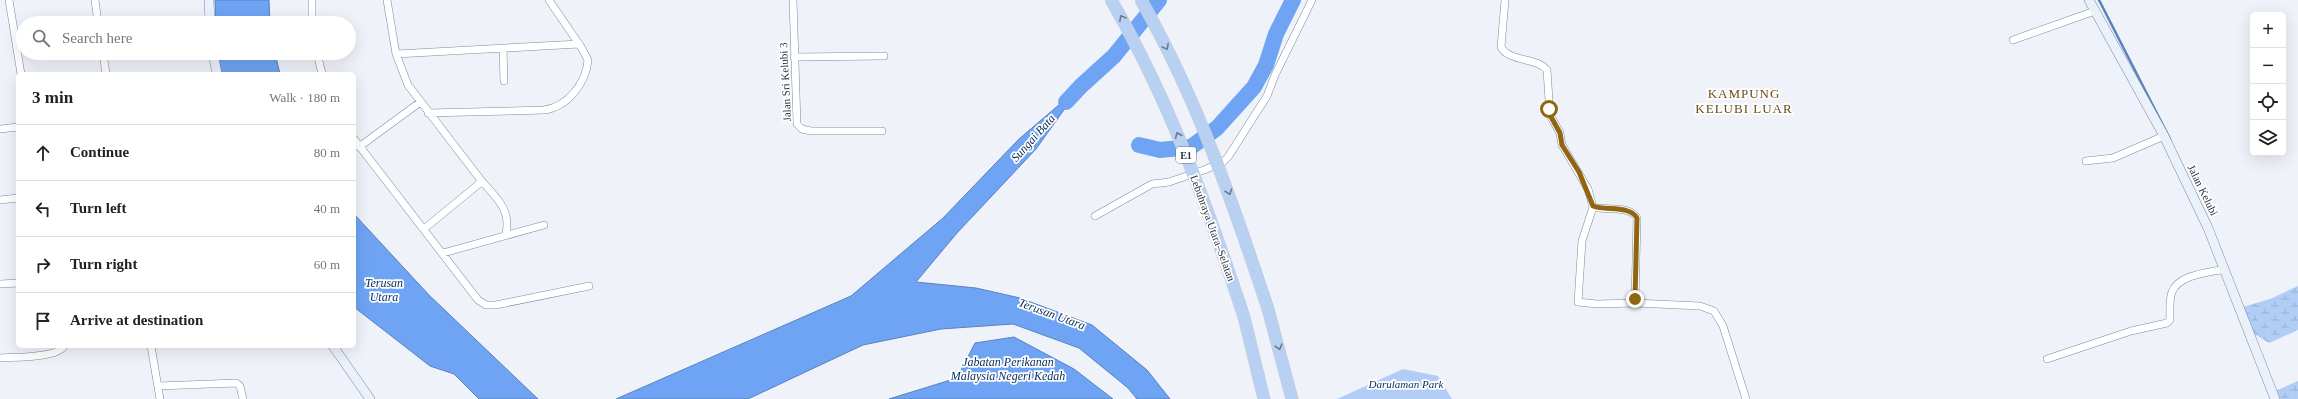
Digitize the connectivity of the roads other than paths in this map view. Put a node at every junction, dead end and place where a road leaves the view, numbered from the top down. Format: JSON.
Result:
{"nodes":[{"id":1,"x":9,"y":0,"type":"edge"},
{"id":2,"x":95,"y":0,"type":"edge"},
{"id":3,"x":210,"y":0,"type":"edge"},
{"id":4,"x":312,"y":0,"type":"edge"},
{"id":5,"x":387,"y":0,"type":"edge"},
{"id":6,"x":549,"y":0,"type":"edge"},
{"id":7,"x":793,"y":0,"type":"edge"},
{"id":8,"x":1111,"y":0,"type":"edge"},
{"id":9,"x":1141,"y":0,"type":"edge"},
{"id":10,"x":1312,"y":0,"type":"edge"},
{"id":11,"x":1505,"y":0,"type":"edge"},
{"id":12,"x":2089,"y":0,"type":"edge"},
{"id":13,"x":2095,"y":11,"type":"junction"},
{"id":14,"x":97,"y":16,"type":"edge"},
{"id":15,"x":210,"y":16,"type":"edge"},
{"id":16,"x":312,"y":16,"type":"edge"},
{"id":17,"x":2013,"y":40,"type":"dead end"},
{"id":18,"x":16,"y":43,"type":"edge"},
{"id":19,"x":579,"y":44,"type":"junction"},
{"id":20,"x":503,"y":49,"type":"junction"},
{"id":21,"x":396,"y":54,"type":"junction"},
{"id":22,"x":884,"y":56,"type":"dead end"},
{"id":23,"x":794,"y":57,"type":"junction"},
{"id":24,"x":19,"y":60,"type":"edge"},
{"id":25,"x":104,"y":60,"type":"edge"},
{"id":26,"x":214,"y":60,"type":"edge"},
{"id":27,"x":319,"y":60,"type":"edge"},
{"id":28,"x":21,"y":72,"type":"edge"},
{"id":29,"x":106,"y":72,"type":"edge"},
{"id":30,"x":217,"y":72,"type":"edge"},
{"id":31,"x":322,"y":72,"type":"edge"},
{"id":32,"x":504,"y":81,"type":"dead end"},
{"id":33,"x":420,"y":103,"type":"junction"},
{"id":34,"x":428,"y":114,"type":"junction"},
{"id":35,"x":16,"y":127,"type":"edge"},
{"id":36,"x":0,"y":129,"type":"edge"},
{"id":37,"x":882,"y":131,"type":"dead end"},
{"id":38,"x":2164,"y":136,"type":"junction"},
{"id":39,"x":356,"y":143,"type":"edge"},
{"id":40,"x":359,"y":148,"type":"junction"},
{"id":41,"x":2086,"y":161,"type":"dead end"},
{"id":42,"x":480,"y":179,"type":"junction"},
{"id":43,"x":16,"y":198,"type":"edge"},
{"id":44,"x":0,"y":200,"type":"edge"},
{"id":45,"x":1593,"y":206,"type":"junction"},
{"id":46,"x":1095,"y":216,"type":"dead end"},
{"id":47,"x":544,"y":225,"type":"dead end"},
{"id":48,"x":424,"y":229,"type":"junction"},
{"id":49,"x":506,"y":234,"type":"junction"},
{"id":50,"x":443,"y":253,"type":"junction"},
{"id":51,"x":2225,"y":269,"type":"junction"},
{"id":52,"x":16,"y":283,"type":"edge"},
{"id":53,"x":0,"y":284,"type":"edge"},
{"id":54,"x":589,"y":286,"type":"dead end"},
{"id":55,"x":1635,"y":303,"type":"junction"},
{"id":56,"x":63,"y":348,"type":"edge"},
{"id":57,"x":151,"y":348,"type":"edge"},
{"id":58,"x":334,"y":348,"type":"edge"},
{"id":59,"x":0,"y":358,"type":"edge"},
{"id":60,"x":2047,"y":359,"type":"dead end"},
{"id":61,"x":158,"y":386,"type":"junction"},
{"id":62,"x":160,"y":399,"type":"edge"},
{"id":63,"x":243,"y":399,"type":"edge"},
{"id":64,"x":370,"y":399,"type":"edge"},
{"id":65,"x":1264,"y":399,"type":"edge"},
{"id":66,"x":1292,"y":399,"type":"edge"},
{"id":67,"x":1746,"y":399,"type":"edge"},
{"id":68,"x":2275,"y":399,"type":"edge"}],
"edges":[{"from":1,"to":18,"type":"street"},
{"from":2,"to":14,"type":"street"},
{"from":3,"to":15,"type":"main road"},
{"from":4,"to":16,"type":"street"},
{"from":5,"to":21,"type":"street"},
{"from":6,"to":19,"type":"street"},
{"from":7,"to":23,"type":"street","name":"Jalan Sri Kelubi 3"},
{"from":65,"to":8,"type":"highway","name":"Lebuhraya Utara–Selatan","number":"E1","one_way":true,"bridge":true},
{"from":9,"to":66,"type":"highway","number":"E1","one_way":true,"bridge":true},
{"from":10,"to":46,"type":"street"},
{"from":11,"to":45,"type":"street"},
{"from":12,"to":13,"type":"main road","name":"Jalan Kelubi"},
{"from":13,"to":17,"type":"street"},
{"from":13,"to":38,"type":"main road","name":"Jalan Kelubi"},
{"from":19,"to":20,"type":"street"},
{"from":19,"to":34,"type":"street"},
{"from":20,"to":21,"type":"street"},
{"from":20,"to":32,"type":"street"},
{"from":21,"to":33,"type":"street"},
{"from":22,"to":23,"type":"street"},
{"from":23,"to":37,"type":"street","name":"Jalan Sri Kelubi 3"},
{"from":24,"to":28,"type":"street"},
{"from":25,"to":29,"type":"street"},
{"from":26,"to":30,"type":"main road"},
{"from":27,"to":31,"type":"street"},
{"from":33,"to":34,"type":"street"},
{"from":33,"to":40,"type":"street"},
{"from":34,"to":42,"type":"street"},
{"from":35,"to":36,"type":"street"},
{"from":38,"to":41,"type":"street"},
{"from":38,"to":51,"type":"main road","name":"Jalan Kelubi"},
{"from":39,"to":40,"type":"street"},
{"from":40,"to":48,"type":"street"},
{"from":42,"to":48,"type":"street"},
{"from":42,"to":49,"type":"street"},
{"from":43,"to":44,"type":"street"},
{"from":45,"to":55,"type":"street"},
{"from":45,"to":55,"type":"street"},
{"from":47,"to":49,"type":"street"},
{"from":48,"to":50,"type":"street"},
{"from":49,"to":50,"type":"street"},
{"from":50,"to":54,"type":"street"},
{"from":51,"to":60,"type":"street"},
{"from":51,"to":68,"type":"main road","name":"Jalan Kelubi"},
{"from":52,"to":53,"type":"street"},
{"from":55,"to":67,"type":"street"},
{"from":56,"to":59,"type":"street"},
{"from":57,"to":61,"type":"street"},
{"from":58,"to":64,"type":"main road"},
{"from":61,"to":62,"type":"street"},
{"from":61,"to":63,"type":"street"}]}
